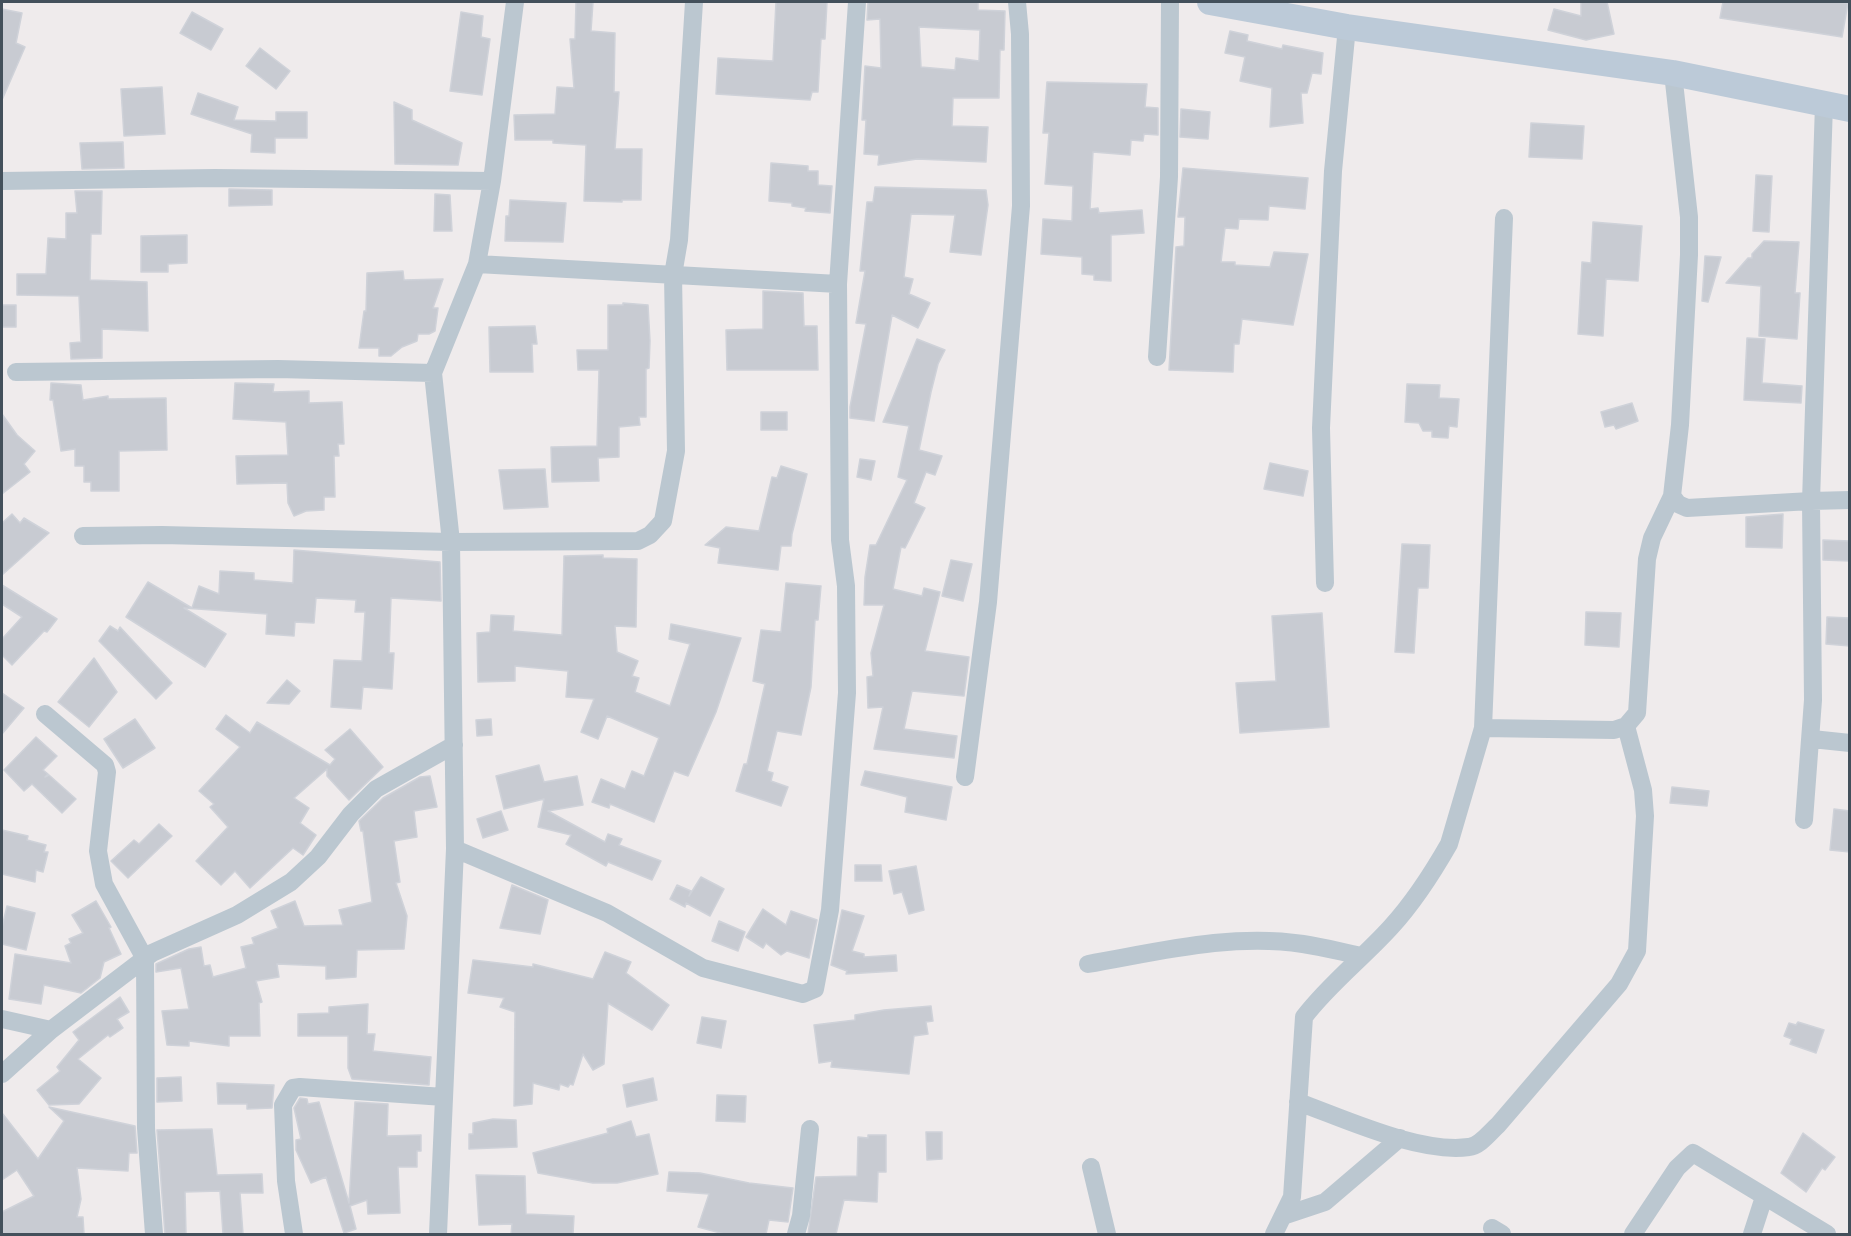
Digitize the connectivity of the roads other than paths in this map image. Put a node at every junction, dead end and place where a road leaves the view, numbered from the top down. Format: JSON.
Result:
{"nodes":[{"id":1,"x":515,"y":2,"type":"edge"},
{"id":2,"x":694,"y":2,"type":"edge"},
{"id":3,"x":857,"y":2,"type":"edge"},
{"id":4,"x":1017,"y":2,"type":"edge"},
{"id":5,"x":1170,"y":2,"type":"edge"},
{"id":6,"x":1210,"y":2,"type":"edge"},
{"id":7,"x":1347,"y":27,"type":"junction"},
{"id":8,"x":1673,"y":74,"type":"junction"},
{"id":9,"x":1824,"y":104,"type":"junction"},
{"id":10,"x":1850,"y":109,"type":"edge"},
{"id":11,"x":2,"y":181,"type":"edge"},
{"id":12,"x":492,"y":181,"type":"junction"},
{"id":13,"x":1504,"y":218,"type":"dead end"},
{"id":14,"x":477,"y":264,"type":"junction"},
{"id":15,"x":673,"y":275,"type":"junction"},
{"id":16,"x":838,"y":284,"type":"junction"},
{"id":17,"x":1156,"y":357,"type":"dead end"},
{"id":18,"x":16,"y":372,"type":"dead end"},
{"id":19,"x":433,"y":373,"type":"junction"},
{"id":20,"x":1672,"y":496,"type":"junction"},
{"id":21,"x":1850,"y":500,"type":"edge"},
{"id":22,"x":1811,"y":501,"type":"junction"},
{"id":23,"x":83,"y":536,"type":"dead end"},
{"id":24,"x":451,"y":542,"type":"junction"},
{"id":25,"x":1325,"y":583,"type":"dead end"},
{"id":26,"x":45,"y":714,"type":"dead end"},
{"id":27,"x":1626,"y":726,"type":"junction"},
{"id":28,"x":1483,"y":729,"type":"junction"},
{"id":29,"x":1812,"y":739,"type":"junction"},
{"id":30,"x":1850,"y":742,"type":"edge"},
{"id":31,"x":454,"y":745,"type":"junction"},
{"id":32,"x":965,"y":777,"type":"dead end"},
{"id":33,"x":1804,"y":820,"type":"dead end"},
{"id":34,"x":456,"y":849,"type":"junction"},
{"id":35,"x":1362,"y":956,"type":"junction"},
{"id":36,"x":145,"y":959,"type":"junction"},
{"id":37,"x":1088,"y":964,"type":"dead end"},
{"id":38,"x":2,"y":1019,"type":"edge"},
{"id":39,"x":51,"y":1030,"type":"junction"},
{"id":40,"x":2,"y":1074,"type":"edge"},
{"id":41,"x":444,"y":1097,"type":"junction"},
{"id":42,"x":1298,"y":1102,"type":"junction"},
{"id":43,"x":810,"y":1129,"type":"dead end"},
{"id":44,"x":1400,"y":1138,"type":"junction"},
{"id":45,"x":1091,"y":1167,"type":"dead end"},
{"id":46,"x":1764,"y":1197,"type":"junction"},
{"id":47,"x":1283,"y":1216,"type":"junction"},
{"id":48,"x":154,"y":1234,"type":"edge"},
{"id":49,"x":294,"y":1234,"type":"edge"},
{"id":50,"x":438,"y":1234,"type":"edge"},
{"id":51,"x":796,"y":1234,"type":"edge"},
{"id":52,"x":1107,"y":1234,"type":"edge"},
{"id":53,"x":1274,"y":1234,"type":"edge"},
{"id":54,"x":1633,"y":1234,"type":"edge"},
{"id":55,"x":1752,"y":1234,"type":"edge"},
{"id":56,"x":1827,"y":1234,"type":"edge"}],
"edges":[{"from":1,"to":12,"type":"street"},
{"from":2,"to":15,"type":"street"},
{"from":3,"to":16,"type":"street"},
{"from":4,"to":32,"type":"street"},
{"from":5,"to":17,"type":"street"},
{"from":6,"to":7,"type":"main road"},
{"from":7,"to":8,"type":"main road"},
{"from":7,"to":25,"type":"street"},
{"from":8,"to":9,"type":"main road"},
{"from":8,"to":20,"type":"street"},
{"from":9,"to":10,"type":"main road"},
{"from":9,"to":22,"type":"street"},
{"from":11,"to":12,"type":"street"},
{"from":12,"to":14,"type":"street"},
{"from":13,"to":28,"type":"street"},
{"from":14,"to":15,"type":"street"},
{"from":14,"to":19,"type":"street"},
{"from":15,"to":16,"type":"street"},
{"from":15,"to":24,"type":"street"},
{"from":16,"to":34,"type":"street"},
{"from":18,"to":19,"type":"street"},
{"from":19,"to":24,"type":"street"},
{"from":20,"to":22,"type":"street"},
{"from":20,"to":27,"type":"street"},
{"from":21,"to":22,"type":"street"},
{"from":22,"to":29,"type":"street"},
{"from":23,"to":24,"type":"street"},
{"from":24,"to":31,"type":"street"},
{"from":26,"to":36,"type":"street"},
{"from":27,"to":28,"type":"street"},
{"from":27,"to":44,"type":"street"},
{"from":28,"to":35,"type":"street"},
{"from":29,"to":30,"type":"street"},
{"from":29,"to":33,"type":"street"},
{"from":31,"to":34,"type":"street"},
{"from":31,"to":36,"type":"street"},
{"from":34,"to":41,"type":"street"},
{"from":35,"to":37,"type":"street"},
{"from":35,"to":42,"type":"street"},
{"from":36,"to":39,"type":"street"},
{"from":36,"to":48,"type":"street"},
{"from":38,"to":39,"type":"street"},
{"from":39,"to":40,"type":"street"},
{"from":41,"to":49,"type":"street"},
{"from":41,"to":50,"type":"street"},
{"from":42,"to":44,"type":"street"},
{"from":42,"to":47,"type":"street"},
{"from":43,"to":51,"type":"street"},
{"from":44,"to":47,"type":"street"},
{"from":45,"to":52,"type":"street"},
{"from":46,"to":54,"type":"street"},
{"from":46,"to":55,"type":"street"},
{"from":46,"to":56,"type":"street"},
{"from":47,"to":53,"type":"street"}]}
